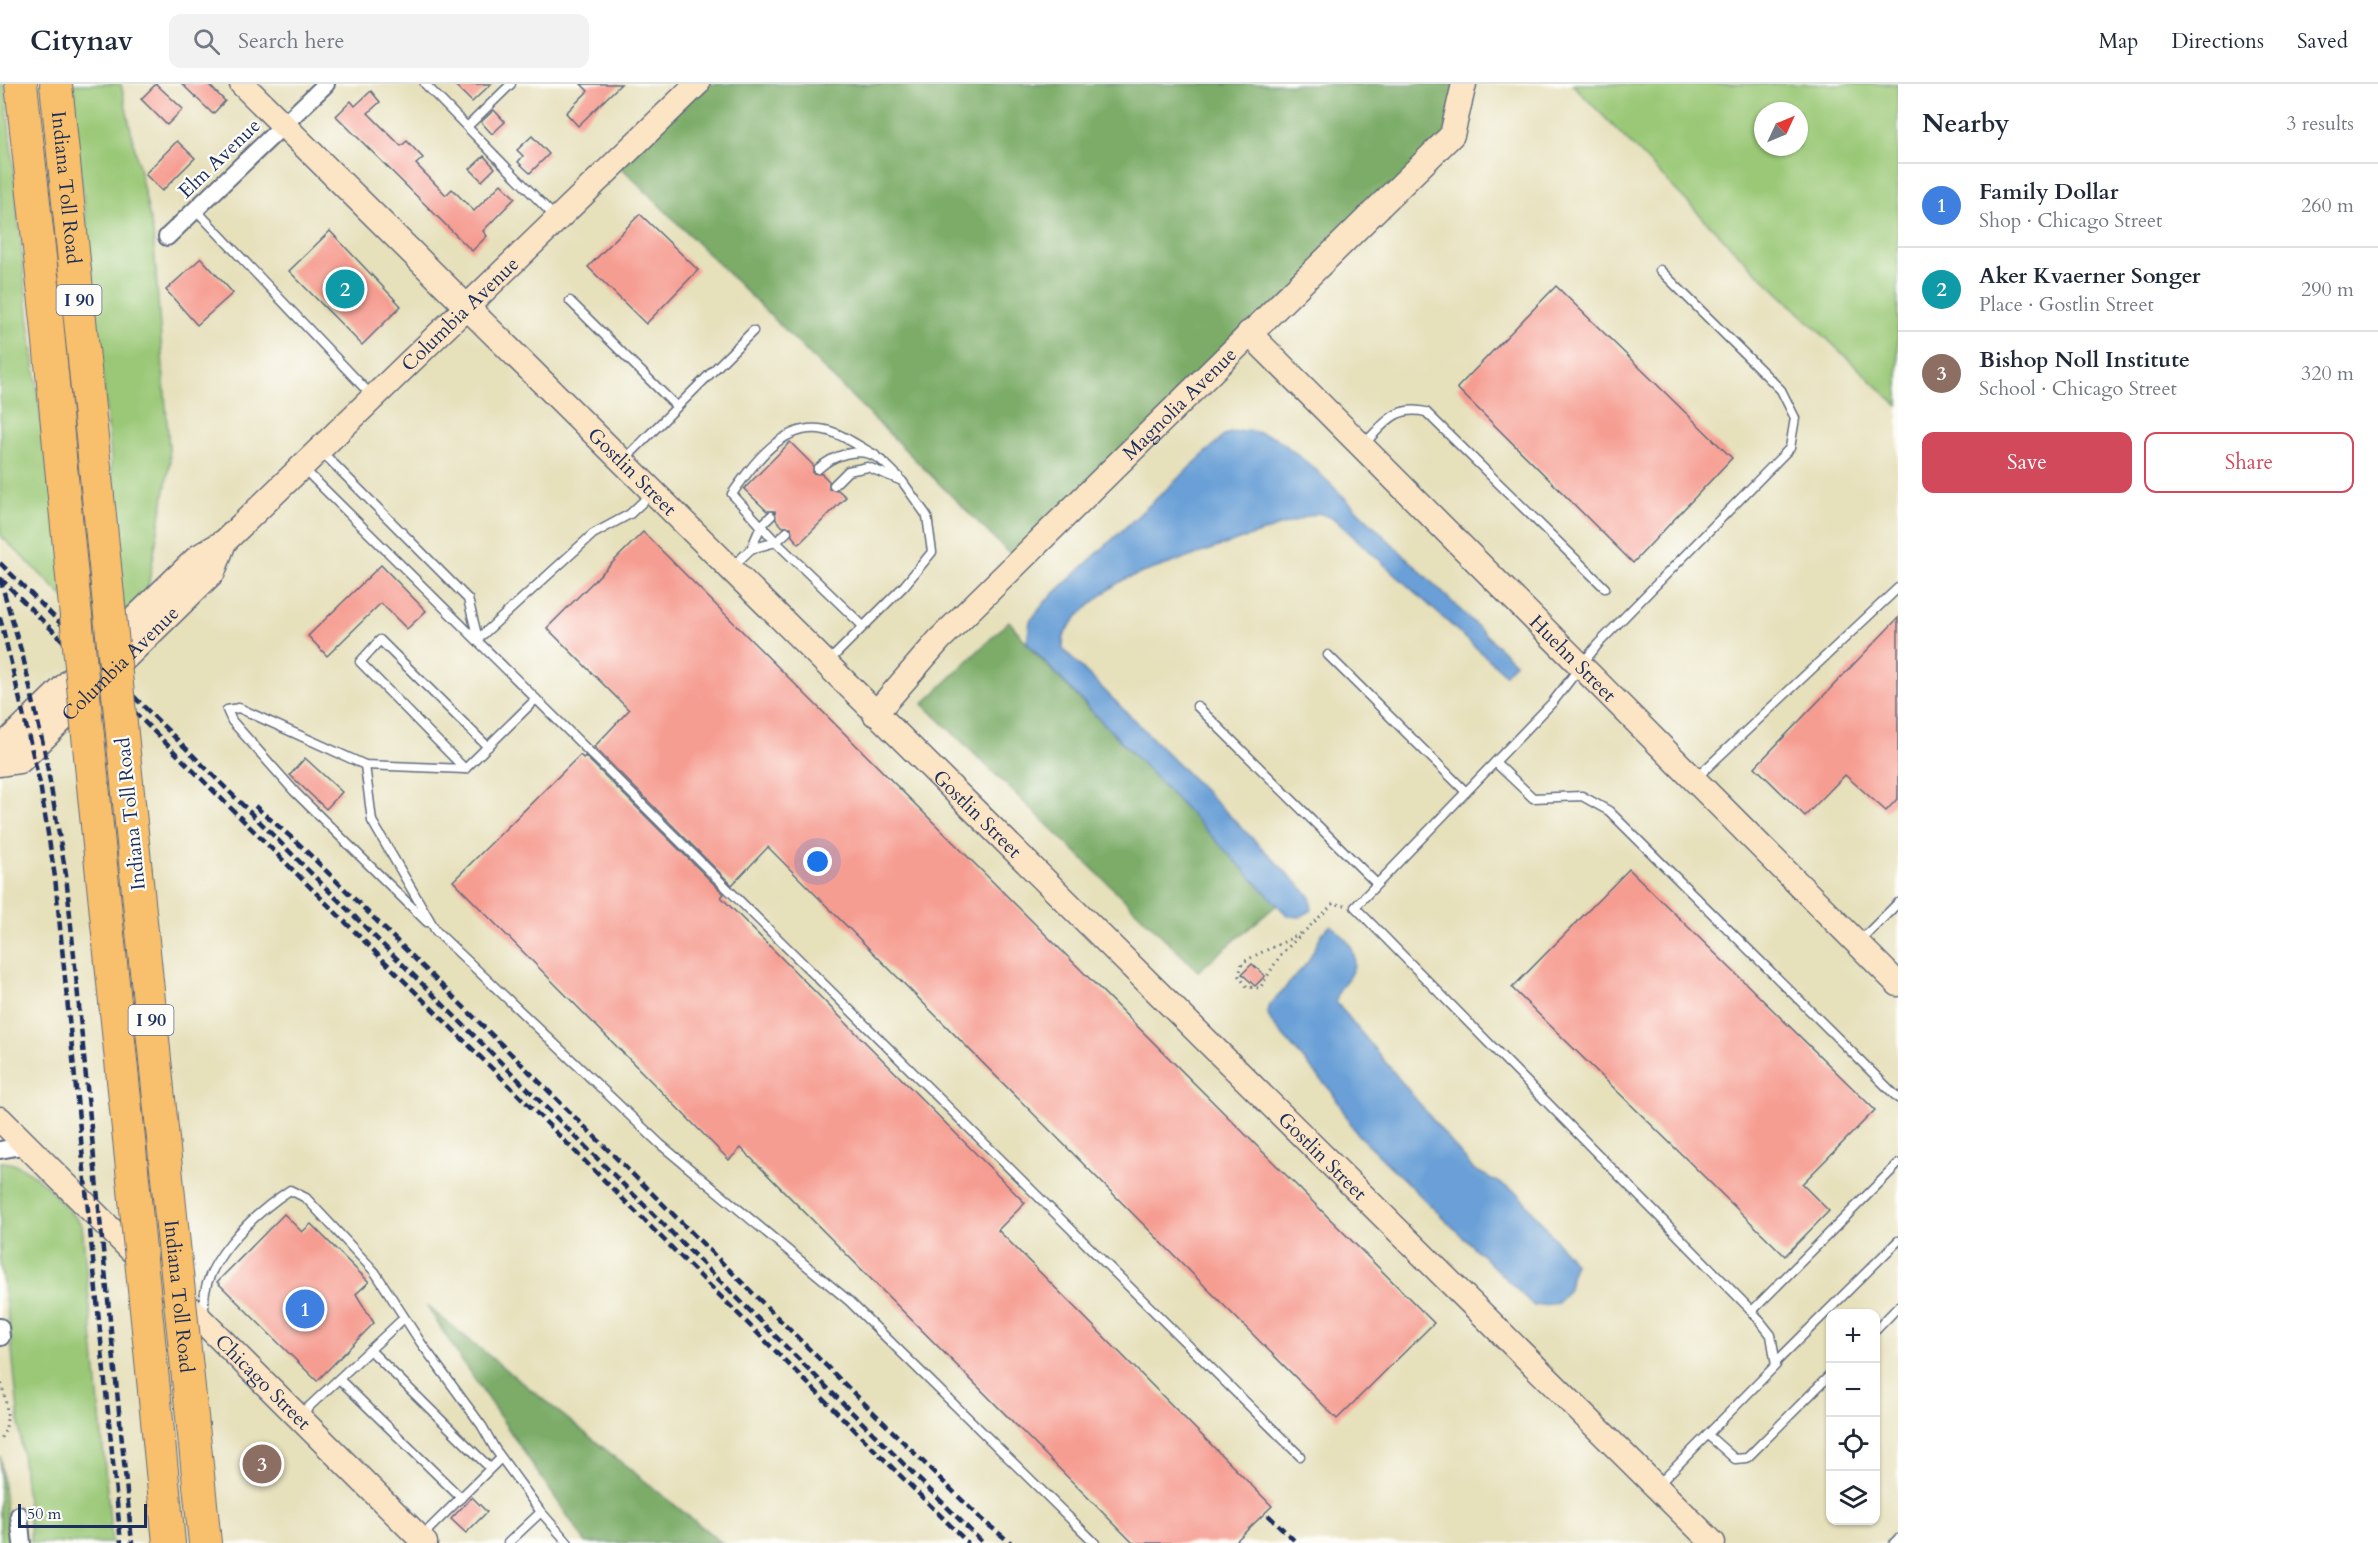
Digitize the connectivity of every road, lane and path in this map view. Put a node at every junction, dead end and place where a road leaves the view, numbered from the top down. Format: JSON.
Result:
{"nodes":[{"id":1,"x":21,"y":84,"type":"edge"},
{"id":2,"x":56,"y":84,"type":"edge"},
{"id":3,"x":242,"y":84,"type":"edge"},
{"id":4,"x":326,"y":84,"type":"edge"},
{"id":5,"x":425,"y":84,"type":"edge"},
{"id":6,"x":510,"y":84,"type":"edge"},
{"id":7,"x":697,"y":84,"type":"edge"},
{"id":8,"x":1464,"y":84,"type":"edge"},
{"id":9,"x":284,"y":125,"type":"junction"},
{"id":10,"x":468,"y":126,"type":"junction"},
{"id":11,"x":196,"y":210,"type":"junction"},
{"id":12,"x":558,"y":219,"type":"junction"},
{"id":13,"x":167,"y":237,"type":"dead end"},
{"id":14,"x":1660,"y":270,"type":"dead end"},
{"id":15,"x":570,"y":301,"type":"dead end"},
{"id":16,"x":467,"y":307,"type":"junction"},
{"id":17,"x":753,"y":331,"type":"dead end"},
{"id":18,"x":1249,"y":333,"type":"junction"},
{"id":19,"x":373,"y":398,"type":"junction"},
{"id":20,"x":676,"y":406,"type":"junction"},
{"id":21,"x":1362,"y":446,"type":"junction"},
{"id":22,"x":320,"y":450,"type":"junction"},
{"id":23,"x":875,"y":455,"type":"junction"},
{"id":24,"x":622,"y":461,"type":"junction"},
{"id":25,"x":302,"y":467,"type":"junction"},
{"id":26,"x":818,"y":469,"type":"dead end"},
{"id":27,"x":903,"y":481,"type":"junction"},
{"id":28,"x":834,"y":485,"type":"dead end"},
{"id":29,"x":653,"y":492,"type":"junction"},
{"id":30,"x":771,"y":516,"type":"dead end"},
{"id":31,"x":761,"y":526,"type":"junction"},
{"id":32,"x":787,"y":532,"type":"dead end"},
{"id":33,"x":224,"y":542,"type":"junction"},
{"id":34,"x":776,"y":542,"type":"junction"},
{"id":35,"x":751,"y":549,"type":"junction"},
{"id":36,"x":730,"y":569,"type":"junction"},
{"id":37,"x":1605,"y":588,"type":"dead end"},
{"id":38,"x":1898,"y":588,"type":"edge"},
{"id":39,"x":863,"y":626,"type":"junction"},
{"id":40,"x":478,"y":639,"type":"junction"},
{"id":41,"x":1328,"y":655,"type":"dead end"},
{"id":42,"x":825,"y":664,"type":"junction"},
{"id":43,"x":1581,"y":666,"type":"junction"},
{"id":44,"x":536,"y":699,"type":"junction"},
{"id":45,"x":1197,"y":706,"type":"dead end"},
{"id":46,"x":875,"y":714,"type":"junction"},
{"id":47,"x":488,"y":747,"type":"junction"},
{"id":48,"x":0,"y":756,"type":"edge"},
{"id":49,"x":1495,"y":762,"type":"junction"},
{"id":50,"x":0,"y":764,"type":"edge"},
{"id":51,"x":365,"y":765,"type":"junction"},
{"id":52,"x":465,"y":769,"type":"junction"},
{"id":53,"x":1694,"y":781,"type":"junction"},
{"id":54,"x":1466,"y":792,"type":"junction"},
{"id":55,"x":1377,"y":884,"type":"junction"},
{"id":56,"x":1898,"y":903,"type":"edge"},
{"id":57,"x":1355,"y":907,"type":"junction"},
{"id":58,"x":436,"y":931,"type":"junction"},
{"id":59,"x":1300,"y":933,"type":"junction"},
{"id":60,"x":1858,"y":944,"type":"junction"},
{"id":61,"x":1898,"y":984,"type":"edge"},
{"id":62,"x":1898,"y":1098,"type":"edge"},
{"id":63,"x":0,"y":1119,"type":"edge"},
{"id":64,"x":27,"y":1145,"type":"junction"},
{"id":65,"x":0,"y":1150,"type":"edge"},
{"id":66,"x":1898,"y":1164,"type":"edge"},
{"id":67,"x":1898,"y":1241,"type":"edge"},
{"id":68,"x":1898,"y":1307,"type":"edge"},
{"id":69,"x":1752,"y":1311,"type":"junction"},
{"id":70,"x":404,"y":1318,"type":"junction"},
{"id":71,"x":1880,"y":1325,"type":"edge"},
{"id":72,"x":207,"y":1326,"type":"junction"},
{"id":73,"x":370,"y":1350,"type":"junction"},
{"id":74,"x":1776,"y":1362,"type":"junction"},
{"id":75,"x":0,"y":1378,"type":"edge"},
{"id":76,"x":339,"y":1378,"type":"junction"},
{"id":77,"x":1826,"y":1379,"type":"edge"},
{"id":78,"x":298,"y":1417,"type":"junction"},
{"id":79,"x":1708,"y":1435,"type":"junction"},
{"id":80,"x":0,"y":1440,"type":"edge"},
{"id":81,"x":1300,"y":1456,"type":"dead end"},
{"id":82,"x":501,"y":1458,"type":"junction"},
{"id":83,"x":490,"y":1468,"type":"junction"},
{"id":84,"x":1657,"y":1487,"type":"junction"},
{"id":85,"x":461,"y":1498,"type":"junction"},
{"id":86,"x":541,"y":1512,"type":"junction"},
{"id":87,"x":19,"y":1515,"type":"dead end"},
{"id":88,"x":1898,"y":1539,"type":"edge"},
{"id":89,"x":422,"y":1541,"type":"edge"},
{"id":90,"x":22,"y":1543,"type":"edge"},
{"id":91,"x":168,"y":1543,"type":"edge"},
{"id":92,"x":205,"y":1543,"type":"edge"},
{"id":93,"x":508,"y":1543,"type":"edge"},
{"id":94,"x":568,"y":1543,"type":"edge"},
{"id":95,"x":1095,"y":1543,"type":"edge"},
{"id":96,"x":1713,"y":1543,"type":"edge"},
{"id":97,"x":1894,"y":1543,"type":"edge"}],
"edges":[{"from":1,"to":91,"type":"highway","name":"Indiana Toll Road","number":"I 90","bridge":true},
{"from":2,"to":92,"type":"highway","name":"Indiana Toll Road","number":"I 90","bridge":true},
{"from":3,"to":9,"type":"street","name":"Gostlin Street"},
{"from":4,"to":9,"type":"street","name":"Elm Avenue"},
{"from":5,"to":10,"type":"lane"},
{"from":6,"to":10,"type":"lane"},
{"from":7,"to":12,"type":"street","name":"Columbia Avenue"},
{"from":8,"to":18,"type":"street","name":"Magnolia Avenue"},
{"from":9,"to":11,"type":"street","name":"Elm Avenue"},
{"from":9,"to":16,"type":"street","name":"Gostlin Street"},
{"from":10,"to":12,"type":"lane"},
{"from":11,"to":13,"type":"street","name":"Elm Avenue"},
{"from":11,"to":19,"type":"lane"},
{"from":12,"to":16,"type":"street","name":"Columbia Avenue"},
{"from":14,"to":43,"type":"lane"},
{"from":15,"to":20,"type":"lane"},
{"from":16,"to":19,"type":"street","name":"Columbia Avenue"},
{"from":16,"to":24,"type":"street","name":"Gostlin Street"},
{"from":17,"to":20,"type":"lane"},
{"from":18,"to":21,"type":"street","name":"Huehn Street"},
{"from":18,"to":46,"type":"street","name":"Magnolia Avenue"},
{"from":19,"to":22,"type":"street","name":"Columbia Avenue"},
{"from":20,"to":24,"type":"lane"},
{"from":21,"to":37,"type":"lane"},
{"from":21,"to":43,"type":"street","name":"Huehn Street"},
{"from":22,"to":25,"type":"street","name":"Columbia Avenue"},
{"from":22,"to":40,"type":"lane"},
{"from":23,"to":26,"type":"lane"},
{"from":23,"to":27,"type":"lane"},
{"from":23,"to":31,"type":"lane"},
{"from":24,"to":29,"type":"street","name":"Gostlin Street"},
{"from":25,"to":33,"type":"street","name":"Columbia Avenue"},
{"from":25,"to":40,"type":"lane"},
{"from":27,"to":28,"type":"lane"},
{"from":27,"to":39,"type":"lane"},
{"from":29,"to":36,"type":"street","name":"Gostlin Street"},
{"from":29,"to":40,"type":"lane"},
{"from":30,"to":31,"type":"lane"},
{"from":31,"to":34,"type":"lane"},
{"from":31,"to":35,"type":"lane"},
{"from":32,"to":34,"type":"lane"},
{"from":33,"to":48,"type":"street","name":"Columbia Avenue"},
{"from":33,"to":50,"type":"street","name":"Columbia Avenue"},
{"from":34,"to":35,"type":"lane"},
{"from":34,"to":39,"type":"lane"},
{"from":35,"to":36,"type":"lane"},
{"from":36,"to":42,"type":"street","name":"Gostlin Street"},
{"from":38,"to":53,"type":"lane"},
{"from":39,"to":42,"type":"lane"},
{"from":40,"to":44,"type":"lane"},
{"from":41,"to":54,"type":"lane"},
{"from":42,"to":46,"type":"street","name":"Gostlin Street"},
{"from":43,"to":49,"type":"lane"},
{"from":43,"to":53,"type":"street","name":"Huehn Street"},
{"from":44,"to":47,"type":"lane"},
{"from":44,"to":81,"type":"lane"},
{"from":45,"to":55,"type":"lane"},
{"from":46,"to":84,"type":"street","name":"Gostlin Street"},
{"from":47,"to":52,"type":"lane"},
{"from":47,"to":52,"type":"lane"},
{"from":49,"to":54,"type":"lane"},
{"from":49,"to":62,"type":"lane"},
{"from":51,"to":52,"type":"lane"},
{"from":51,"to":58,"type":"lane"},
{"from":51,"to":58,"type":"lane"},
{"from":53,"to":60,"type":"street","name":"Huehn Street"},
{"from":54,"to":55,"type":"lane"},
{"from":55,"to":57,"type":"lane"},
{"from":56,"to":60,"type":"lane"},
{"from":57,"to":59,"type":"path"},
{"from":57,"to":69,"type":"lane"},
{"from":58,"to":95,"type":"lane"},
{"from":59,"to":59,"type":"path"},
{"from":60,"to":61,"type":"street","name":"Huehn Street"},
{"from":63,"to":64,"type":"street","name":"Chicago Street"},
{"from":64,"to":65,"type":"street"},
{"from":64,"to":72,"type":"street","name":"Chicago Street"},
{"from":66,"to":69,"type":"lane"},
{"from":67,"to":74,"type":"lane"},
{"from":68,"to":71,"type":"lane"},
{"from":69,"to":74,"type":"lane"},
{"from":70,"to":72,"type":"lane"},
{"from":70,"to":73,"type":"lane"},
{"from":70,"to":82,"type":"lane"},
{"from":72,"to":78,"type":"street","name":"Chicago Street"},
{"from":73,"to":76,"type":"lane"},
{"from":73,"to":83,"type":"lane"},
{"from":74,"to":79,"type":"lane"},
{"from":75,"to":80,"type":"path"},
{"from":76,"to":78,"type":"lane"},
{"from":76,"to":85,"type":"lane"},
{"from":77,"to":79,"type":"lane"},
{"from":78,"to":89,"type":"street","name":"Chicago Street"},
{"from":79,"to":84,"type":"lane"},
{"from":82,"to":83,"type":"lane"},
{"from":82,"to":86,"type":"lane"},
{"from":83,"to":85,"type":"lane"},
{"from":84,"to":96,"type":"street","name":"Gostlin Street"},
{"from":85,"to":89,"type":"lane"},
{"from":86,"to":93,"type":"lane"},
{"from":86,"to":94,"type":"lane"},
{"from":87,"to":90,"type":"street"},
{"from":88,"to":97,"type":"lane"}]}
